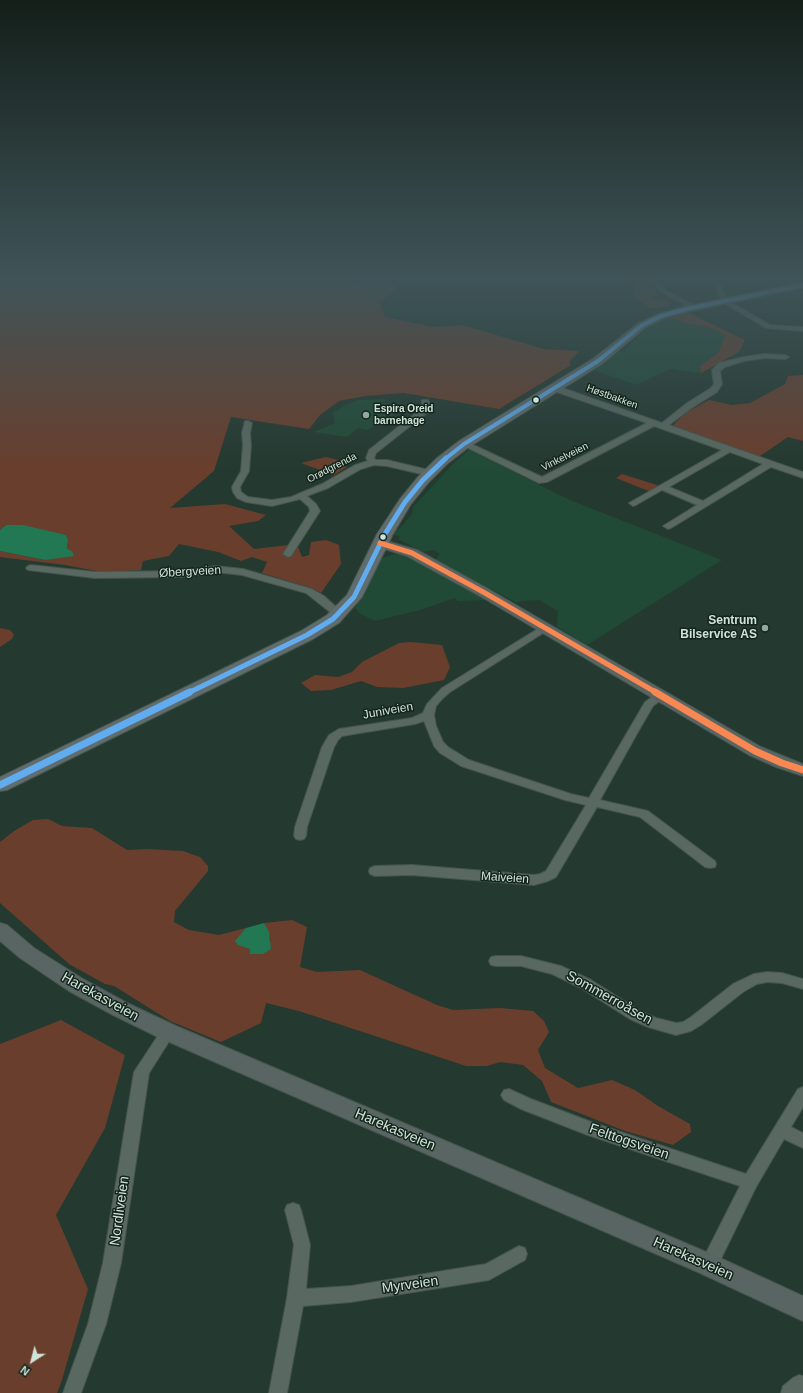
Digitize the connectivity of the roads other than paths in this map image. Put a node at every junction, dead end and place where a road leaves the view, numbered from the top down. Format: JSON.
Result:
{"nodes":[{"id":1,"x":622,"y":342,"type":"edge"},
{"id":2,"x":784,"y":357,"type":"dead end"},
{"id":3,"x":554,"y":388,"type":"junction"},
{"id":4,"x":425,"y":402,"type":"dead end"},
{"id":5,"x":248,"y":423,"type":"dead end"},
{"id":6,"x":653,"y":423,"type":"junction"},
{"id":7,"x":662,"y":427,"type":"junction"},
{"id":8,"x":464,"y":444,"type":"junction"},
{"id":9,"x":728,"y":450,"type":"junction"},
{"id":10,"x":374,"y":462,"type":"junction"},
{"id":11,"x":769,"y":464,"type":"junction"},
{"id":12,"x":430,"y":473,"type":"junction"},
{"id":13,"x":803,"y":475,"type":"edge"},
{"id":14,"x":662,"y":487,"type":"junction"},
{"id":15,"x":301,"y":496,"type":"junction"},
{"id":16,"x":633,"y":503,"type":"dead end"},
{"id":17,"x":703,"y":504,"type":"junction"},
{"id":18,"x":668,"y":526,"type":"dead end"},
{"id":19,"x":380,"y":543,"type":"junction"},
{"id":20,"x":288,"y":554,"type":"dead end"},
{"id":21,"x":31,"y":568,"type":"dead end"},
{"id":22,"x":339,"y":614,"type":"junction"},
{"id":23,"x":544,"y":628,"type":"junction"},
{"id":24,"x":660,"y":696,"type":"junction"},
{"id":25,"x":428,"y":715,"type":"junction"},
{"id":26,"x":803,"y":770,"type":"edge"},
{"id":27,"x":0,"y":785,"type":"edge"},
{"id":28,"x":593,"y":803,"type":"junction"},
{"id":29,"x":300,"y":836,"type":"dead end"},
{"id":30,"x":710,"y":864,"type":"dead end"},
{"id":31,"x":375,"y":871,"type":"dead end"},
{"id":32,"x":0,"y":930,"type":"edge"},
{"id":33,"x":496,"y":961,"type":"dead end"},
{"id":34,"x":803,"y":984,"type":"edge"},
{"id":35,"x":168,"y":1032,"type":"junction"},
{"id":36,"x":803,"y":1093,"type":"edge"},
{"id":37,"x":509,"y":1095,"type":"dead end"},
{"id":38,"x":782,"y":1130,"type":"junction"},
{"id":39,"x":803,"y":1141,"type":"edge"},
{"id":40,"x":750,"y":1182,"type":"junction"},
{"id":41,"x":293,"y":1210,"type":"dead end"},
{"id":42,"x":519,"y":1254,"type":"dead end"},
{"id":43,"x":709,"y":1266,"type":"junction"},
{"id":44,"x":296,"y":1298,"type":"junction"},
{"id":45,"x":803,"y":1309,"type":"edge"},
{"id":46,"x":72,"y":1393,"type":"edge"},
{"id":47,"x":278,"y":1393,"type":"edge"}],
"edges":[{"from":1,"to":3,"type":"main road"},
{"from":2,"to":7,"type":"street"},
{"from":3,"to":6,"type":"street","name":"Høstbakken"},
{"from":3,"to":8,"type":"main road"},
{"from":4,"to":10,"type":"street","name":"Orødgrenda"},
{"from":5,"to":15,"type":"street","name":"Orødgrenda"},
{"from":6,"to":7,"type":"street","name":"Høstbakken"},
{"from":6,"to":8,"type":"street","name":"Vinkelveien"},
{"from":7,"to":9,"type":"street","name":"Høstbakken"},
{"from":8,"to":12,"type":"main road"},
{"from":9,"to":11,"type":"street","name":"Høstbakken"},
{"from":9,"to":14,"type":"street"},
{"from":10,"to":12,"type":"street","name":"Orødgrenda"},
{"from":10,"to":15,"type":"street","name":"Orødgrenda"},
{"from":11,"to":13,"type":"street","name":"Høstbakken"},
{"from":11,"to":17,"type":"street"},
{"from":12,"to":19,"type":"main road"},
{"from":14,"to":16,"type":"street"},
{"from":14,"to":17,"type":"street"},
{"from":15,"to":20,"type":"street","name":"Orødgrenda"},
{"from":17,"to":18,"type":"street"},
{"from":19,"to":22,"type":"main road"},
{"from":19,"to":23,"type":"street"},
{"from":21,"to":22,"type":"street","name":"Øbergveien"},
{"from":22,"to":27,"type":"main road"},
{"from":23,"to":24,"type":"street"},
{"from":23,"to":25,"type":"street","name":"Juniveien"},
{"from":24,"to":26,"type":"street"},
{"from":24,"to":28,"type":"street","name":"Maiveien"},
{"from":25,"to":28,"type":"street"},
{"from":25,"to":29,"type":"street","name":"Juniveien"},
{"from":28,"to":30,"type":"street"},
{"from":28,"to":31,"type":"street","name":"Maiveien"},
{"from":32,"to":35,"type":"street","name":"Harekasveien"},
{"from":33,"to":34,"type":"street","name":"Sommerroåsen"},
{"from":35,"to":43,"type":"street","name":"Harekasveien"},
{"from":35,"to":46,"type":"street","name":"Nordliveien"},
{"from":36,"to":38,"type":"street"},
{"from":37,"to":40,"type":"street","name":"Felttogsveien"},
{"from":38,"to":39,"type":"street"},
{"from":38,"to":40,"type":"street"},
{"from":40,"to":43,"type":"street"},
{"from":41,"to":44,"type":"street"},
{"from":42,"to":44,"type":"street","name":"Myrveien"},
{"from":43,"to":45,"type":"street","name":"Harekasveien"},
{"from":44,"to":47,"type":"street"}]}
